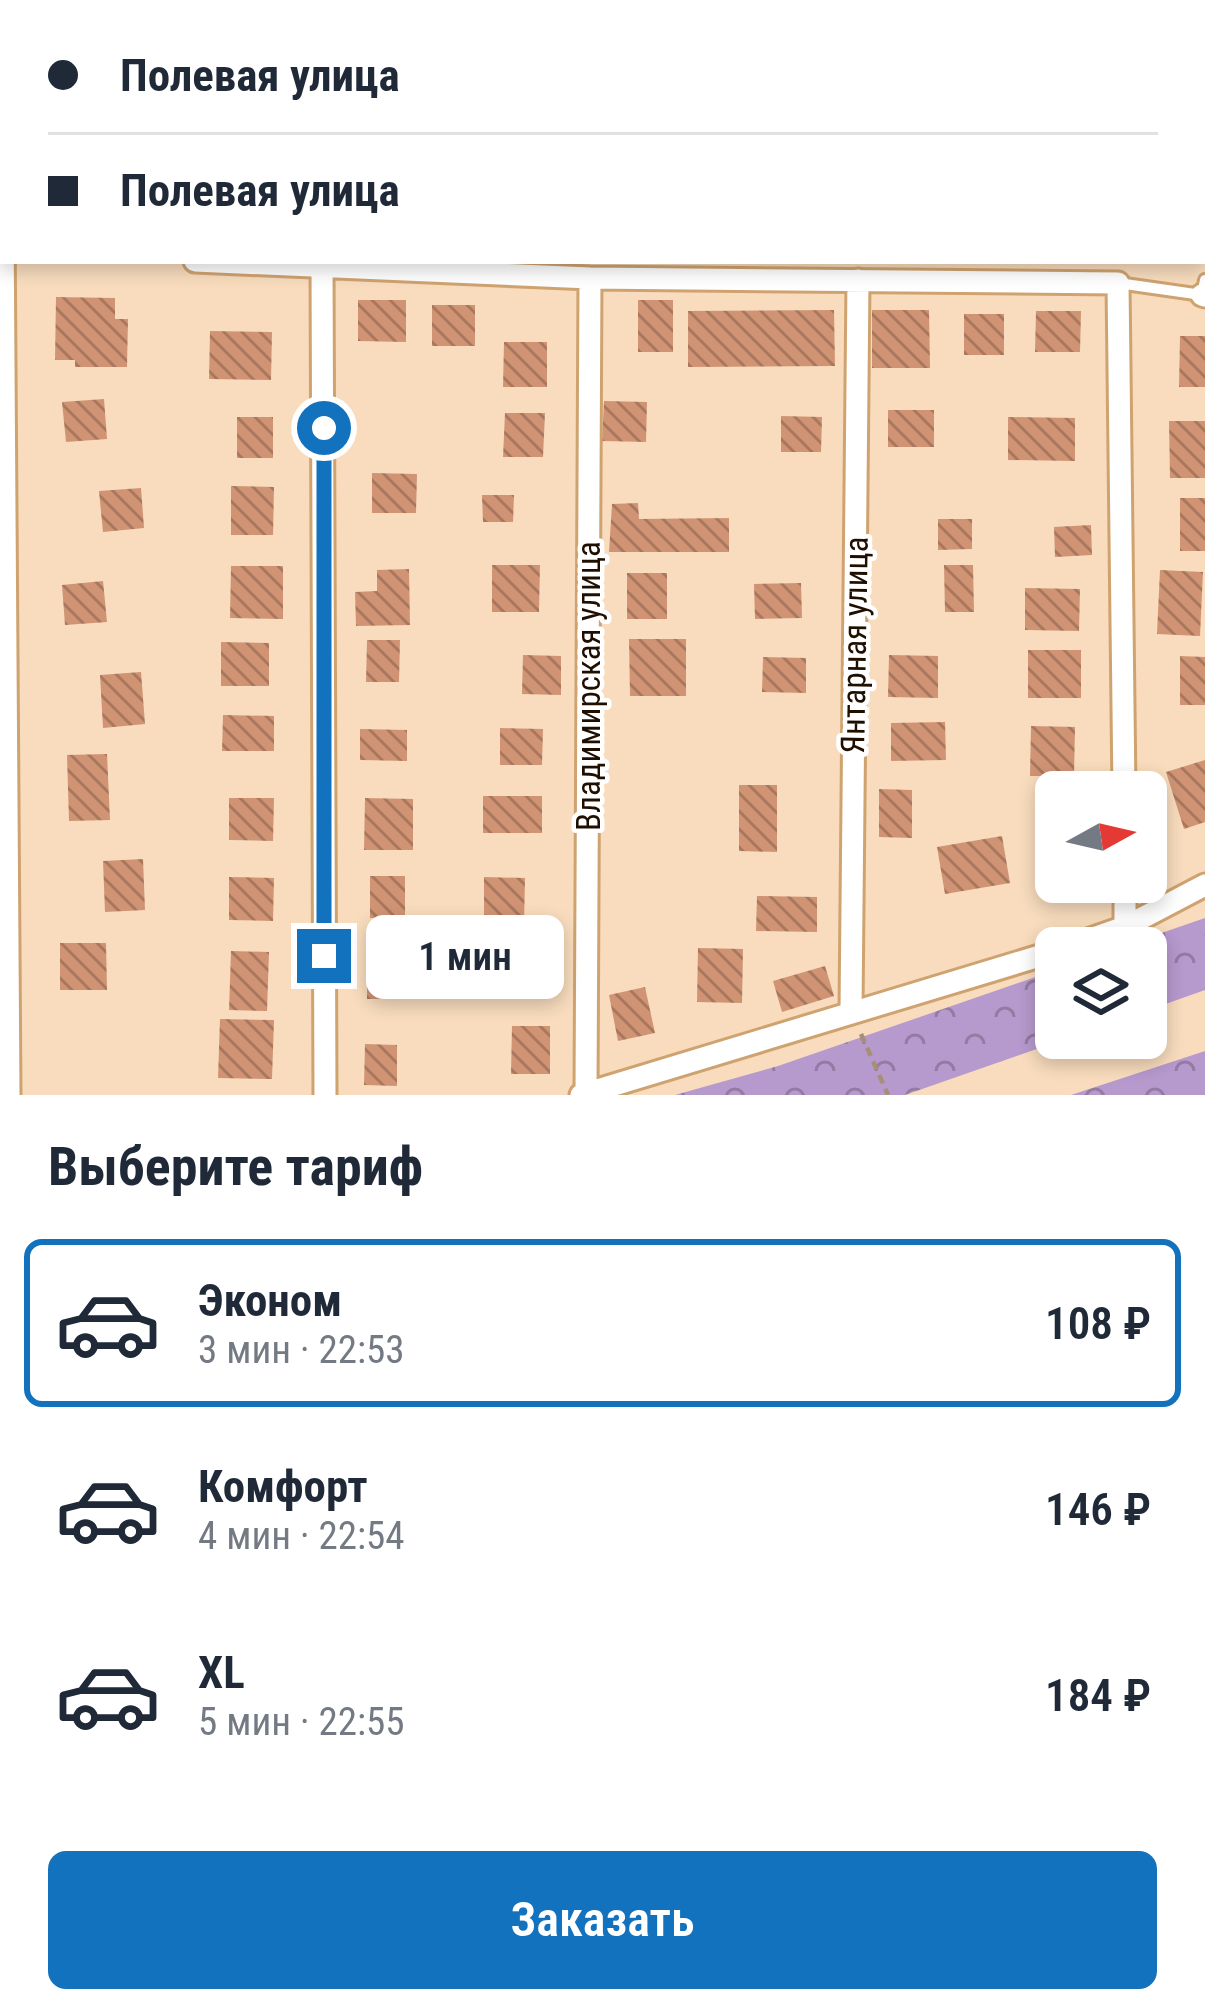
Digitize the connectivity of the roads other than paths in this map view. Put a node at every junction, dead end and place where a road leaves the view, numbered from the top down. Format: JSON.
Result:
{"nodes":[{"id":1,"x":1,"y":264,"type":"edge"},
{"id":2,"x":322,"y":264,"type":"edge"},
{"id":3,"x":590,"y":278,"type":"junction"},
{"id":4,"x":858,"y":280,"type":"junction"},
{"id":5,"x":1118,"y":283,"type":"junction"},
{"id":6,"x":1204,"y":290,"type":"edge"},
{"id":7,"x":1124,"y":771,"type":"edge"},
{"id":8,"x":1205,"y":885,"type":"edge"},
{"id":9,"x":1125,"y":903,"type":"edge"},
{"id":10,"x":1125,"y":927,"type":"joint"},
{"id":11,"x":1035,"y":957,"type":"edge"},
{"id":12,"x":851,"y":1010,"type":"junction"},
{"id":13,"x":583,"y":1094,"type":"edge"},
{"id":14,"x":9,"y":1095,"type":"edge"},
{"id":15,"x":325,"y":1095,"type":"edge"}],
"edges":[{"from":1,"to":14,"type":"street"},
{"from":2,"to":3,"type":"street"},
{"from":2,"to":15,"type":"street"},
{"from":3,"to":4,"type":"street"},
{"from":3,"to":13,"type":"street","name":"Владимирская улица"},
{"from":4,"to":5,"type":"street"},
{"from":4,"to":12,"type":"street","name":"Янтарная улица"},
{"from":5,"to":6,"type":"lane"},
{"from":5,"to":7,"type":"street"},
{"from":8,"to":10,"type":"street"},
{"from":9,"to":10,"type":"street"},
{"from":11,"to":12,"type":"street"},
{"from":12,"to":13,"type":"street"}]}
